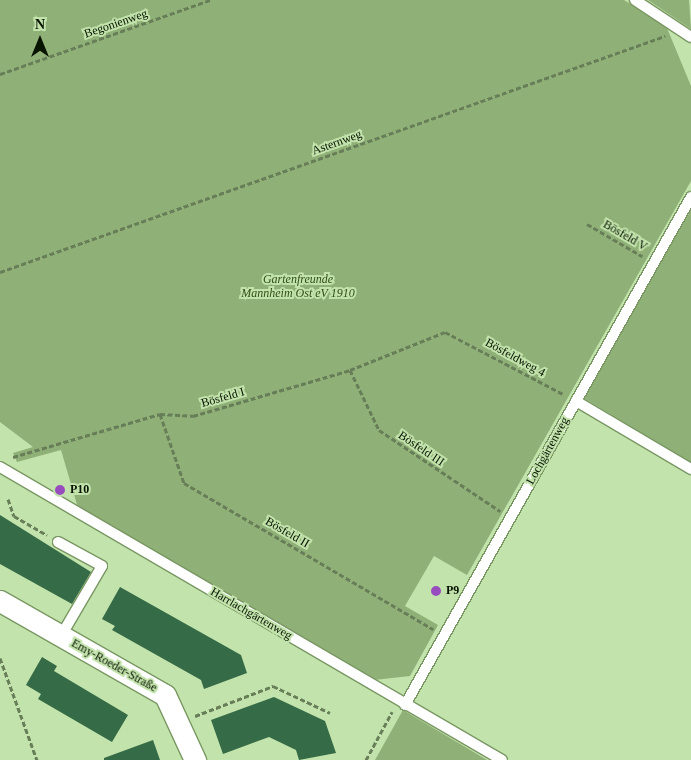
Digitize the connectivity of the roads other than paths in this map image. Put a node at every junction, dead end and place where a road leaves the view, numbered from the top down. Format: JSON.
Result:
{"nodes":[{"id":1,"x":635,"y":0,"type":"edge"},
{"id":2,"x":691,"y":37,"type":"edge"},
{"id":3,"x":691,"y":197,"type":"edge"},
{"id":4,"x":576,"y":401,"type":"junction"},
{"id":5,"x":0,"y":467,"type":"edge"},
{"id":6,"x":691,"y":469,"type":"edge"},
{"id":7,"x":58,"y":542,"type":"road end"},
{"id":8,"x":0,"y":601,"type":"edge"},
{"id":9,"x":61,"y":636,"type":"junction"},
{"id":10,"x":405,"y":705,"type":"junction"},
{"id":11,"x":195,"y":760,"type":"edge"},
{"id":12,"x":502,"y":760,"type":"edge"}],
"edges":[{"from":1,"to":2,"type":"lane"},
{"from":3,"to":4,"type":"lane","name":"Lochgärtenweg"},
{"from":4,"to":6,"type":"lane"},
{"from":4,"to":10,"type":"lane","name":"Lochgärtenweg"},
{"from":5,"to":10,"type":"lane","name":"Harrlachgärtenweg"},
{"from":7,"to":9,"type":"lane"},
{"from":8,"to":9,"type":"street","name":"Emy-Roeder-Straße"},
{"from":9,"to":11,"type":"street","name":"Emy-Roeder-Straße"},
{"from":10,"to":12,"type":"lane","name":"Harrlachgärtenweg"}]}
